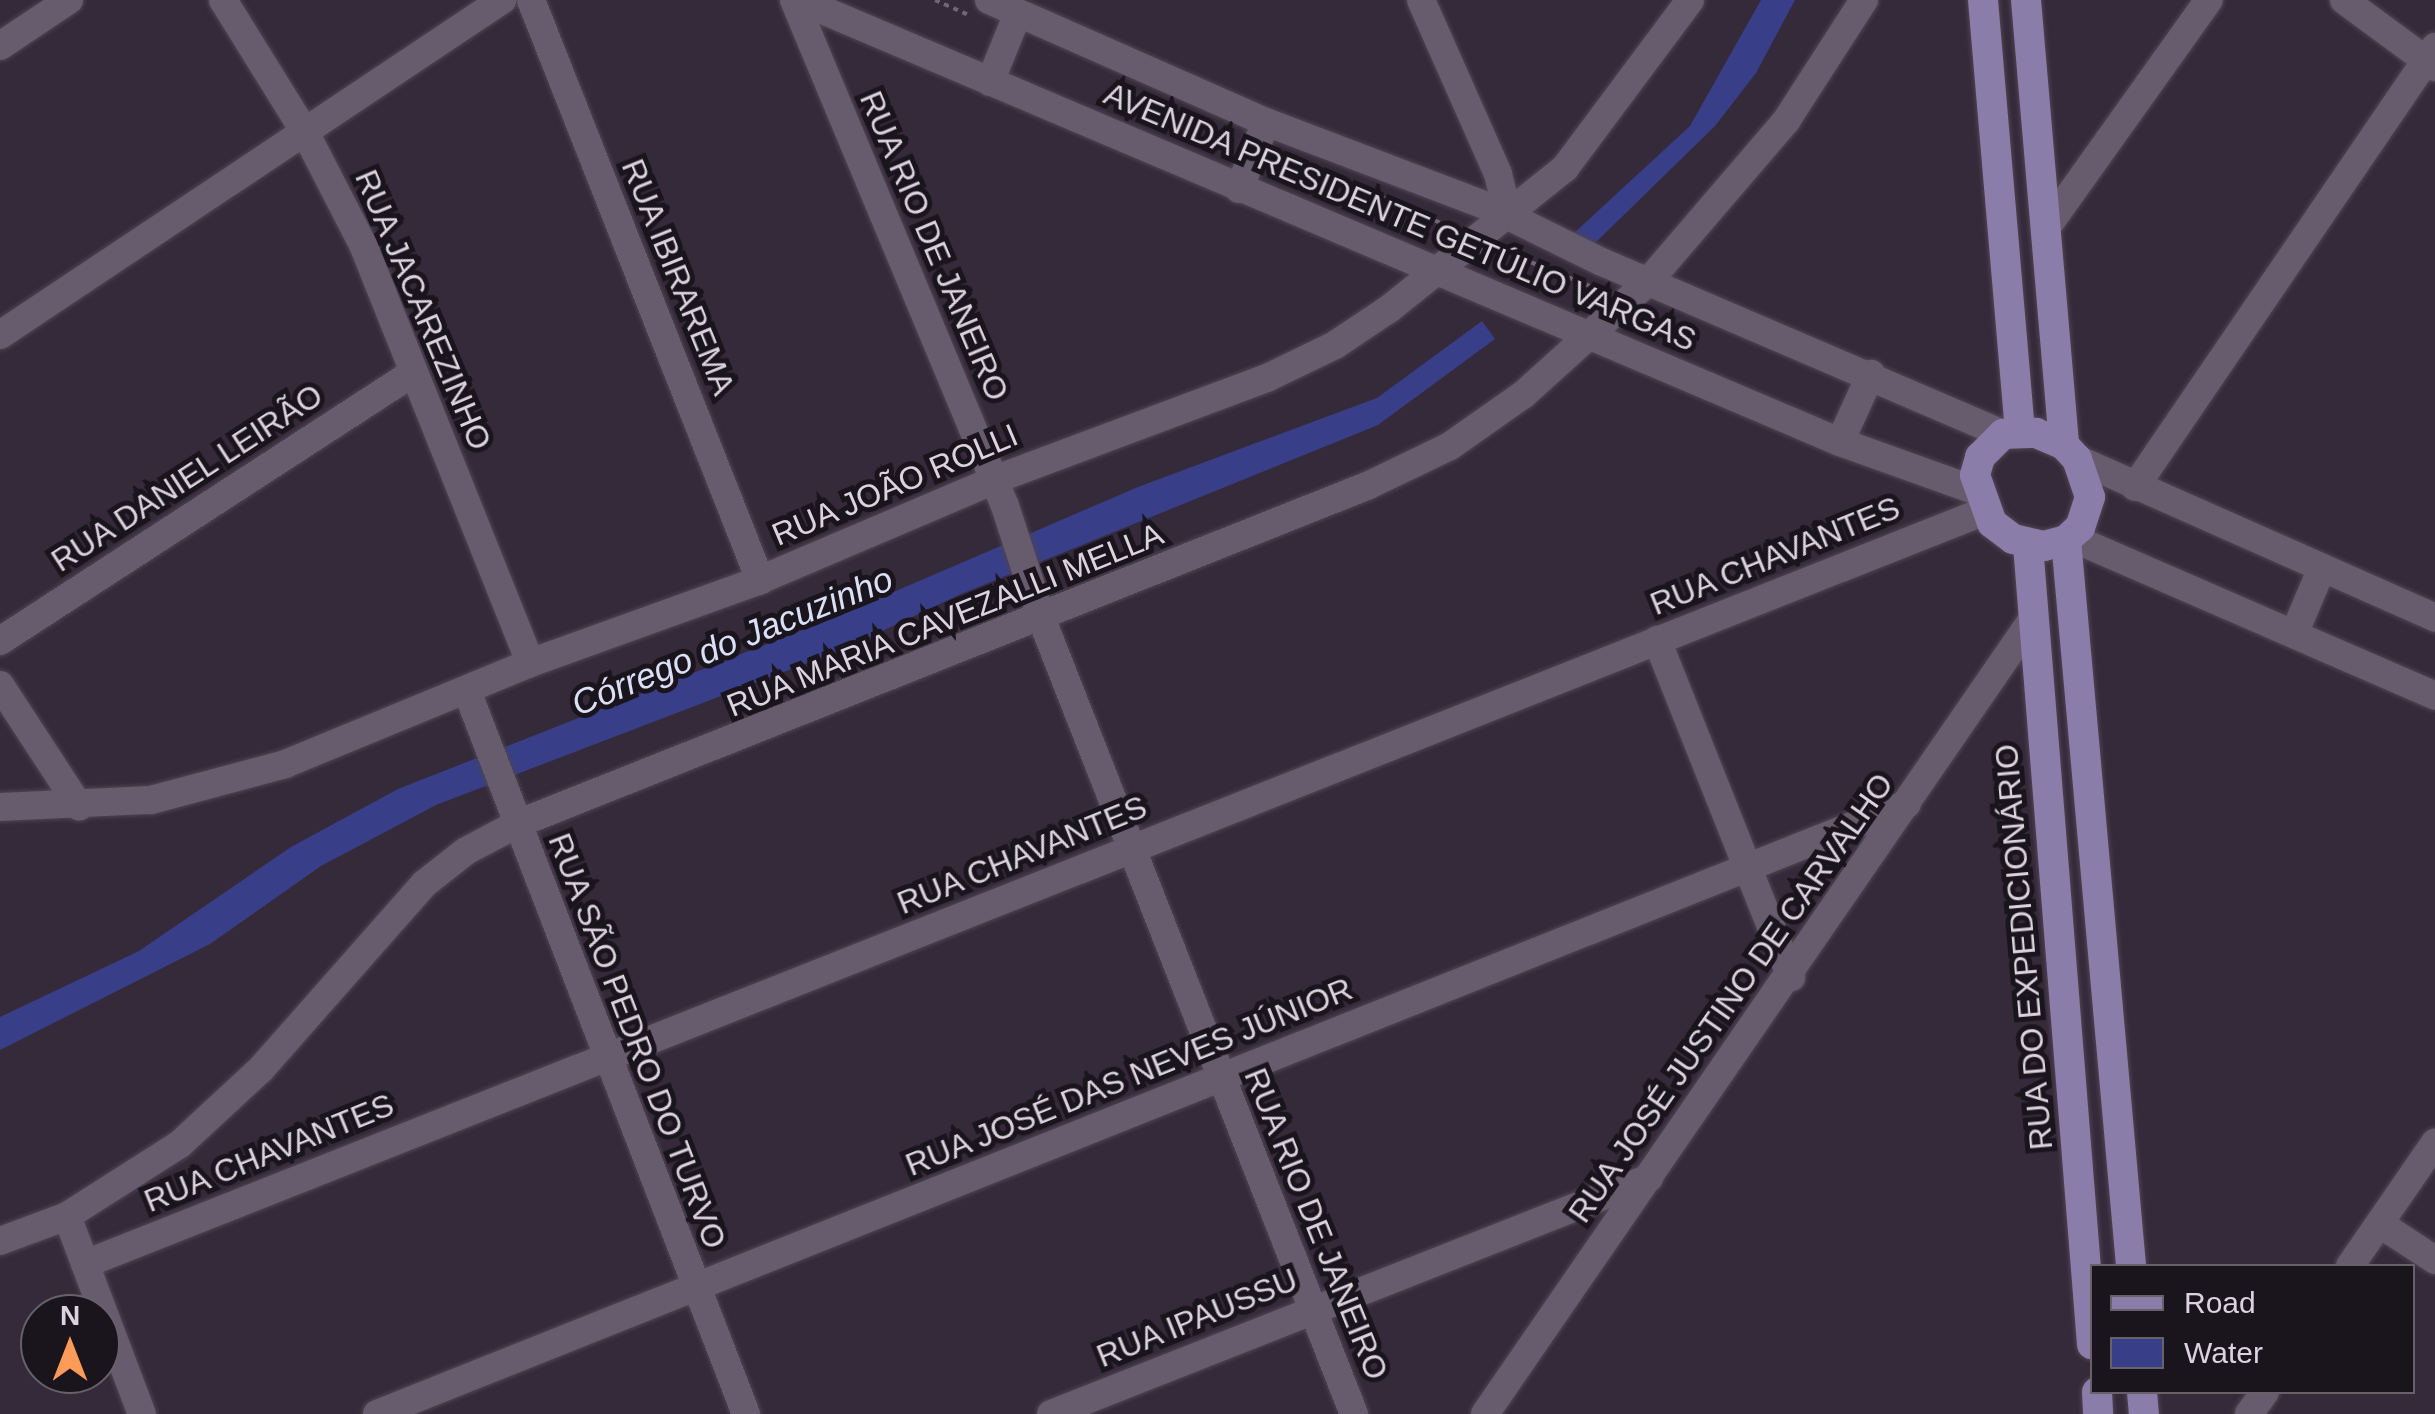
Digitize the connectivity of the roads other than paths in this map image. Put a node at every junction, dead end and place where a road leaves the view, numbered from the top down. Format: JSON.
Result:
{"nodes":[{"id":1,"x":69,"y":0,"type":"edge"},
{"id":2,"x":223,"y":0,"type":"edge"},
{"id":3,"x":502,"y":0,"type":"edge"},
{"id":4,"x":531,"y":0,"type":"edge"},
{"id":5,"x":797,"y":0,"type":"edge"},
{"id":6,"x":989,"y":0,"type":"edge"},
{"id":7,"x":1421,"y":0,"type":"edge"},
{"id":8,"x":1690,"y":0,"type":"edge"},
{"id":9,"x":1864,"y":0,"type":"edge"},
{"id":10,"x":1983,"y":0,"type":"edge"},
{"id":11,"x":2026,"y":0,"type":"edge"},
{"id":12,"x":2209,"y":0,"type":"edge"},
{"id":13,"x":2344,"y":0,"type":"edge"},
{"id":14,"x":1018,"y":14,"type":"junction"},
{"id":15,"x":0,"y":46,"type":"edge"},
{"id":16,"x":2432,"y":58,"type":"edge"},
{"id":17,"x":990,"y":82,"type":"junction"},
{"id":18,"x":1266,"y":122,"type":"junction"},
{"id":19,"x":305,"y":132,"type":"junction"},
{"id":20,"x":2042,"y":151,"type":"junction"},
{"id":21,"x":1995,"y":157,"type":"junction"},
{"id":22,"x":1239,"y":189,"type":"junction"},
{"id":23,"x":1508,"y":215,"type":"junction"},
{"id":24,"x":2049,"y":224,"type":"junction"},
{"id":25,"x":1437,"y":270,"type":"junction"},
{"id":26,"x":1648,"y":282,"type":"junction"},
{"id":27,"x":1593,"y":334,"type":"junction"},
{"id":28,"x":0,"y":335,"type":"edge"},
{"id":29,"x":412,"y":373,"type":"junction"},
{"id":30,"x":1872,"y":374,"type":"junction"},
{"id":31,"x":2012,"y":433,"type":"junction"},
{"id":32,"x":1840,"y":442,"type":"junction"},
{"id":33,"x":2070,"y":452,"type":"junction"},
{"id":34,"x":2136,"y":486,"type":"junction"},
{"id":35,"x":999,"y":493,"type":"junction"},
{"id":36,"x":1981,"y":501,"type":"junction"},
{"id":37,"x":2068,"y":538,"type":"junction"},
{"id":38,"x":2028,"y":545,"type":"junction"},
{"id":39,"x":2322,"y":568,"type":"junction"},
{"id":40,"x":760,"y":580,"type":"junction"},
{"id":41,"x":2435,"y":618,"type":"edge"},
{"id":42,"x":1042,"y":620,"type":"junction"},
{"id":43,"x":2032,"y":620,"type":"junction"},
{"id":44,"x":2294,"y":634,"type":"junction"},
{"id":45,"x":1657,"y":640,"type":"junction"},
{"id":46,"x":0,"y":641,"type":"edge"},
{"id":47,"x":530,"y":663,"type":"junction"},
{"id":48,"x":0,"y":685,"type":"edge"},
{"id":49,"x":467,"y":691,"type":"junction"},
{"id":50,"x":2435,"y":696,"type":"edge"},
{"id":51,"x":1907,"y":804,"type":"junction"},
{"id":52,"x":0,"y":806,"type":"edge"},
{"id":53,"x":79,"y":806,"type":"junction"},
{"id":54,"x":517,"y":824,"type":"junction"},
{"id":55,"x":1130,"y":849,"type":"junction"},
{"id":56,"x":1748,"y":868,"type":"junction"},
{"id":57,"x":1791,"y":977,"type":"junction"},
{"id":58,"x":605,"y":1058,"type":"junction"},
{"id":59,"x":1220,"y":1078,"type":"junction"},
{"id":60,"x":2116,"y":1096,"type":"junction"},
{"id":61,"x":2072,"y":1099,"type":"junction"},
{"id":62,"x":2435,"y":1142,"type":"edge"},
{"id":63,"x":1649,"y":1178,"type":"junction"},
{"id":64,"x":67,"y":1216,"type":"junction"},
{"id":65,"x":2380,"y":1224,"type":"junction"},
{"id":66,"x":0,"y":1241,"type":"edge"},
{"id":67,"x":2435,"y":1260,"type":"edge"},
{"id":68,"x":85,"y":1264,"type":"junction"},
{"id":69,"x":2131,"y":1264,"type":"edge"},
{"id":70,"x":2351,"y":1264,"type":"edge"},
{"id":71,"x":695,"y":1287,"type":"junction"},
{"id":72,"x":1316,"y":1308,"type":"junction"},
{"id":73,"x":2090,"y":1320,"type":"edge"},
{"id":74,"x":142,"y":1414,"type":"edge"},
{"id":75,"x":377,"y":1414,"type":"edge"},
{"id":76,"x":746,"y":1414,"type":"edge"},
{"id":77,"x":1051,"y":1414,"type":"edge"},
{"id":78,"x":1354,"y":1414,"type":"edge"},
{"id":79,"x":1485,"y":1414,"type":"edge"}],
"edges":[{"from":1,"to":15,"type":"street"},
{"from":2,"to":19,"type":"street","name":"RUA JACAREZINHO"},
{"from":3,"to":19,"type":"street"},
{"from":4,"to":40,"type":"street","name":"RUA IBIRAREMA"},
{"from":5,"to":17,"type":"street","name":"AVENIDA PRESIDENTE GETÚLIO VARGAS"},
{"from":5,"to":35,"type":"street","name":"RUA RIO DE JANEIRO"},
{"from":6,"to":14,"type":"street","name":"AVENIDA PRESIDENTE GETÚLIO VARGAS"},
{"from":7,"to":23,"type":"street"},
{"from":8,"to":23,"type":"street","name":"RUA JOÃO ROLLI"},
{"from":9,"to":26,"type":"street","name":"RUA MARIA CAVEZALLI MELLA"},
{"from":10,"to":21,"type":"main road"},
{"from":11,"to":20,"type":"main road"},
{"from":12,"to":24,"type":"street"},
{"from":13,"to":16,"type":"street"},
{"from":14,"to":17,"type":"street"},
{"from":14,"to":18,"type":"street","name":"AVENIDA PRESIDENTE GETÚLIO VARGAS"},
{"from":16,"to":34,"type":"street"},
{"from":17,"to":22,"type":"street","name":"AVENIDA PRESIDENTE GETÚLIO VARGAS"},
{"from":18,"to":22,"type":"street"},
{"from":18,"to":23,"type":"street","name":"AVENIDA PRESIDENTE GETÚLIO VARGAS"},
{"from":19,"to":28,"type":"street"},
{"from":19,"to":29,"type":"street","name":"RUA JACAREZINHO"},
{"from":20,"to":21,"type":"main road"},
{"from":20,"to":24,"type":"main road"},
{"from":21,"to":31,"type":"main road"},
{"from":22,"to":25,"type":"street","name":"AVENIDA PRESIDENTE GETÚLIO VARGAS"},
{"from":23,"to":25,"type":"street","name":"RUA JOÃO ROLLI"},
{"from":23,"to":26,"type":"street","name":"AVENIDA PRESIDENTE GETÚLIO VARGAS"},
{"from":24,"to":33,"type":"main road"},
{"from":25,"to":27,"type":"street","name":"AVENIDA PRESIDENTE GETÚLIO VARGAS"},
{"from":25,"to":35,"type":"street","name":"RUA JOÃO ROLLI"},
{"from":26,"to":27,"type":"street","name":"RUA MARIA CAVEZALLI MELLA"},
{"from":26,"to":30,"type":"street","name":"AVENIDA PRESIDENTE GETÚLIO VARGAS"},
{"from":27,"to":32,"type":"street","name":"AVENIDA PRESIDENTE GETÚLIO VARGAS"},
{"from":27,"to":42,"type":"street","name":"RUA MARIA CAVEZALLI MELLA"},
{"from":29,"to":46,"type":"street","name":"RUA DANIEL LEIRÃO"},
{"from":29,"to":47,"type":"street","name":"RUA JACAREZINHO"},
{"from":30,"to":31,"type":"street","name":"AVENIDA PRESIDENTE GETÚLIO VARGAS"},
{"from":30,"to":32,"type":"street"},
{"from":31,"to":33,"type":"main road"},
{"from":31,"to":36,"type":"main road"},
{"from":32,"to":36,"type":"street","name":"AVENIDA PRESIDENTE GETÚLIO VARGAS"},
{"from":33,"to":34,"type":"street"},
{"from":33,"to":37,"type":"main road"},
{"from":34,"to":39,"type":"street"},
{"from":35,"to":40,"type":"street","name":"RUA JOÃO ROLLI"},
{"from":35,"to":42,"type":"street","name":"RUA RIO DE JANEIRO"},
{"from":36,"to":38,"type":"main road"},
{"from":36,"to":45,"type":"street","name":"RUA CHAVANTES"},
{"from":37,"to":38,"type":"main road"},
{"from":37,"to":44,"type":"street"},
{"from":37,"to":60,"type":"main road"},
{"from":38,"to":43,"type":"main road","name":"RUA DO EXPEDICIONÁRIO"},
{"from":39,"to":41,"type":"street"},
{"from":39,"to":44,"type":"street"},
{"from":40,"to":47,"type":"street","name":"RUA JOÃO ROLLI"},
{"from":42,"to":54,"type":"street","name":"RUA MARIA CAVEZALLI MELLA"},
{"from":42,"to":55,"type":"street","name":"RUA RIO DE JANEIRO"},
{"from":43,"to":51,"type":"street","name":"RUA JOSÉ JUSTINO DE CARVALHO"},
{"from":43,"to":61,"type":"main road","name":"RUA DO EXPEDICIONÁRIO"},
{"from":44,"to":50,"type":"street"},
{"from":45,"to":55,"type":"street","name":"RUA CHAVANTES"},
{"from":45,"to":56,"type":"street"},
{"from":47,"to":49,"type":"street","name":"RUA JOÃO ROLLI"},
{"from":48,"to":53,"type":"street"},
{"from":49,"to":53,"type":"street","name":"RUA JOÃO ROLLI"},
{"from":49,"to":54,"type":"street","name":"RUA SÃO PEDRO DO TURVO"},
{"from":51,"to":56,"type":"street","name":"RUA JOSÉ DAS NEVES JÚNIOR"},
{"from":51,"to":57,"type":"street","name":"RUA JOSÉ JUSTINO DE CARVALHO"},
{"from":52,"to":53,"type":"street","name":"RUA JOÃO ROLLI"},
{"from":54,"to":58,"type":"street","name":"RUA SÃO PEDRO DO TURVO"},
{"from":54,"to":64,"type":"street","name":"RUA MARIA CAVEZALLI MELLA"},
{"from":55,"to":58,"type":"street","name":"RUA CHAVANTES"},
{"from":55,"to":59,"type":"street","name":"RUA RIO DE JANEIRO"},
{"from":56,"to":57,"type":"street"},
{"from":56,"to":59,"type":"street","name":"RUA JOSÉ DAS NEVES JÚNIOR"},
{"from":57,"to":63,"type":"street","name":"RUA JOSÉ JUSTINO DE CARVALHO"},
{"from":58,"to":68,"type":"street","name":"RUA CHAVANTES"},
{"from":58,"to":71,"type":"street","name":"RUA SÃO PEDRO DO TURVO"},
{"from":59,"to":71,"type":"street","name":"RUA JOSÉ DAS NEVES JÚNIOR"},
{"from":59,"to":72,"type":"street","name":"RUA RIO DE JANEIRO"},
{"from":60,"to":61,"type":"main road"},
{"from":60,"to":69,"type":"main road"},
{"from":61,"to":73,"type":"main road","name":"RUA DO EXPEDICIONÁRIO"},
{"from":62,"to":65,"type":"street"},
{"from":63,"to":72,"type":"street","name":"RUA IPAUSSU"},
{"from":63,"to":79,"type":"street","name":"RUA JOSÉ JUSTINO DE CARVALHO"},
{"from":64,"to":66,"type":"street","name":"RUA MARIA CAVEZALLI MELLA"},
{"from":64,"to":68,"type":"street"},
{"from":65,"to":67,"type":"street"},
{"from":65,"to":70,"type":"street"},
{"from":68,"to":74,"type":"street"},
{"from":71,"to":75,"type":"street","name":"RUA JOSÉ DAS NEVES JÚNIOR"},
{"from":71,"to":76,"type":"street","name":"RUA SÃO PEDRO DO TURVO"},
{"from":72,"to":77,"type":"street","name":"RUA IPAUSSU"},
{"from":72,"to":78,"type":"street","name":"RUA RIO DE JANEIRO"}]}
